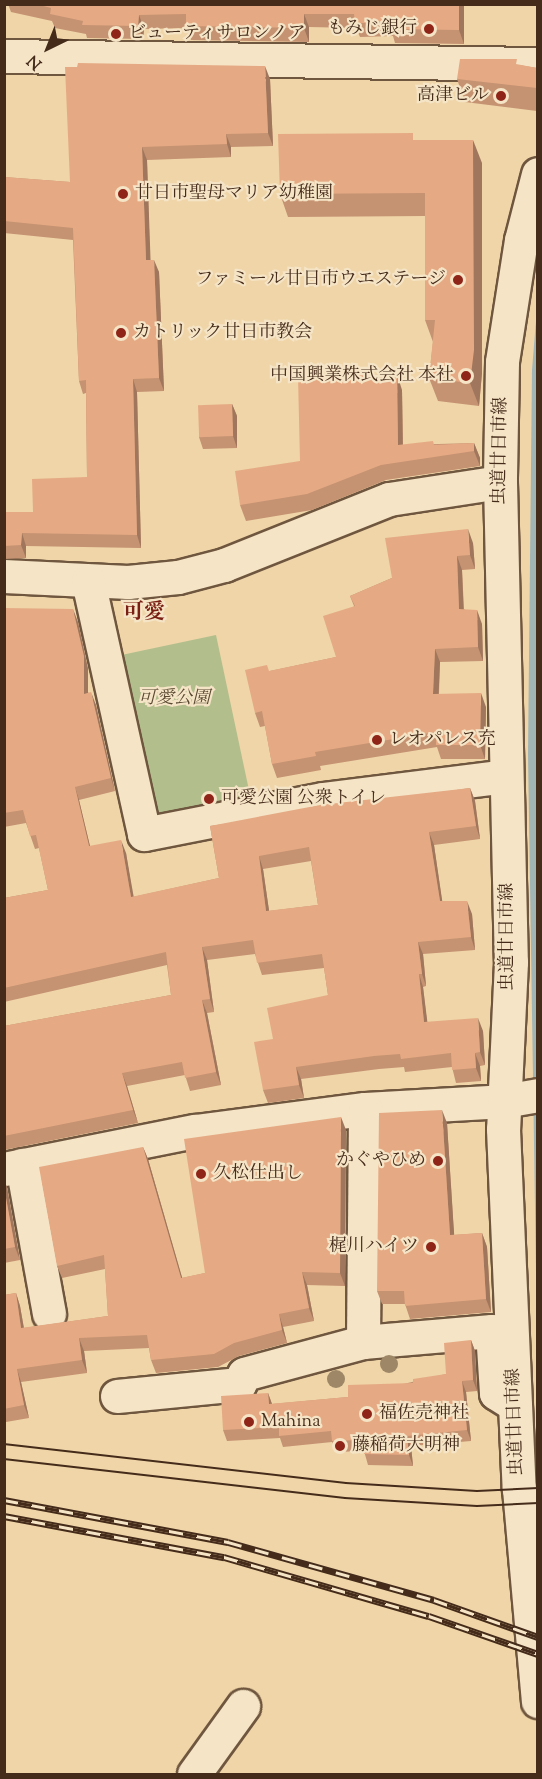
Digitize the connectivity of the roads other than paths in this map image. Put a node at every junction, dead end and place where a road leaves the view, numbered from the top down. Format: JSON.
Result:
{"nodes":[{"id":1,"x":4,"y":56,"type":"edge"},
{"id":2,"x":537,"y":64,"type":"edge"},
{"id":3,"x":537,"y":174,"type":"edge"},
{"id":4,"x":500,"y":482,"type":"junction"},
{"id":5,"x":4,"y":576,"type":"edge"},
{"id":6,"x":88,"y":581,"type":"junction"},
{"id":7,"x":506,"y":776,"type":"junction"},
{"id":8,"x":521,"y":1098,"type":"edge"},
{"id":9,"x":365,"y":1109,"type":"junction"},
{"id":10,"x":13,"y":1167,"type":"edge"},
{"id":11,"x":48,"y":1314,"type":"dead end"},
{"id":12,"x":363,"y":1342,"type":"junction"},
{"id":13,"x":117,"y":1396,"type":"dead end"},
{"id":14,"x":515,"y":1405,"type":"junction"},
{"id":15,"x":537,"y":1701,"type":"edge"},
{"id":16,"x":243,"y":1706,"type":"dead end"},
{"id":17,"x":194,"y":1774,"type":"edge"}],
"edges":[{"from":1,"to":2,"type":"street"},
{"from":3,"to":4,"type":"street","name":"虫道廿日市線"},
{"from":4,"to":6,"type":"street"},
{"from":4,"to":7,"type":"street","name":"虫道廿日市線"},
{"from":5,"to":6,"type":"street"},
{"from":6,"to":7,"type":"street"},
{"from":7,"to":8,"type":"street","name":"虫道廿日市線"},
{"from":8,"to":9,"type":"street"},
{"from":8,"to":14,"type":"street","name":"虫道廿日市線"},
{"from":9,"to":10,"type":"street"},
{"from":9,"to":12,"type":"street"},
{"from":10,"to":11,"type":"street"},
{"from":12,"to":13,"type":"street"},
{"from":12,"to":14,"type":"street"},
{"from":14,"to":15,"type":"street","name":"虫道廿日市線"},
{"from":16,"to":17,"type":"street"}]}
